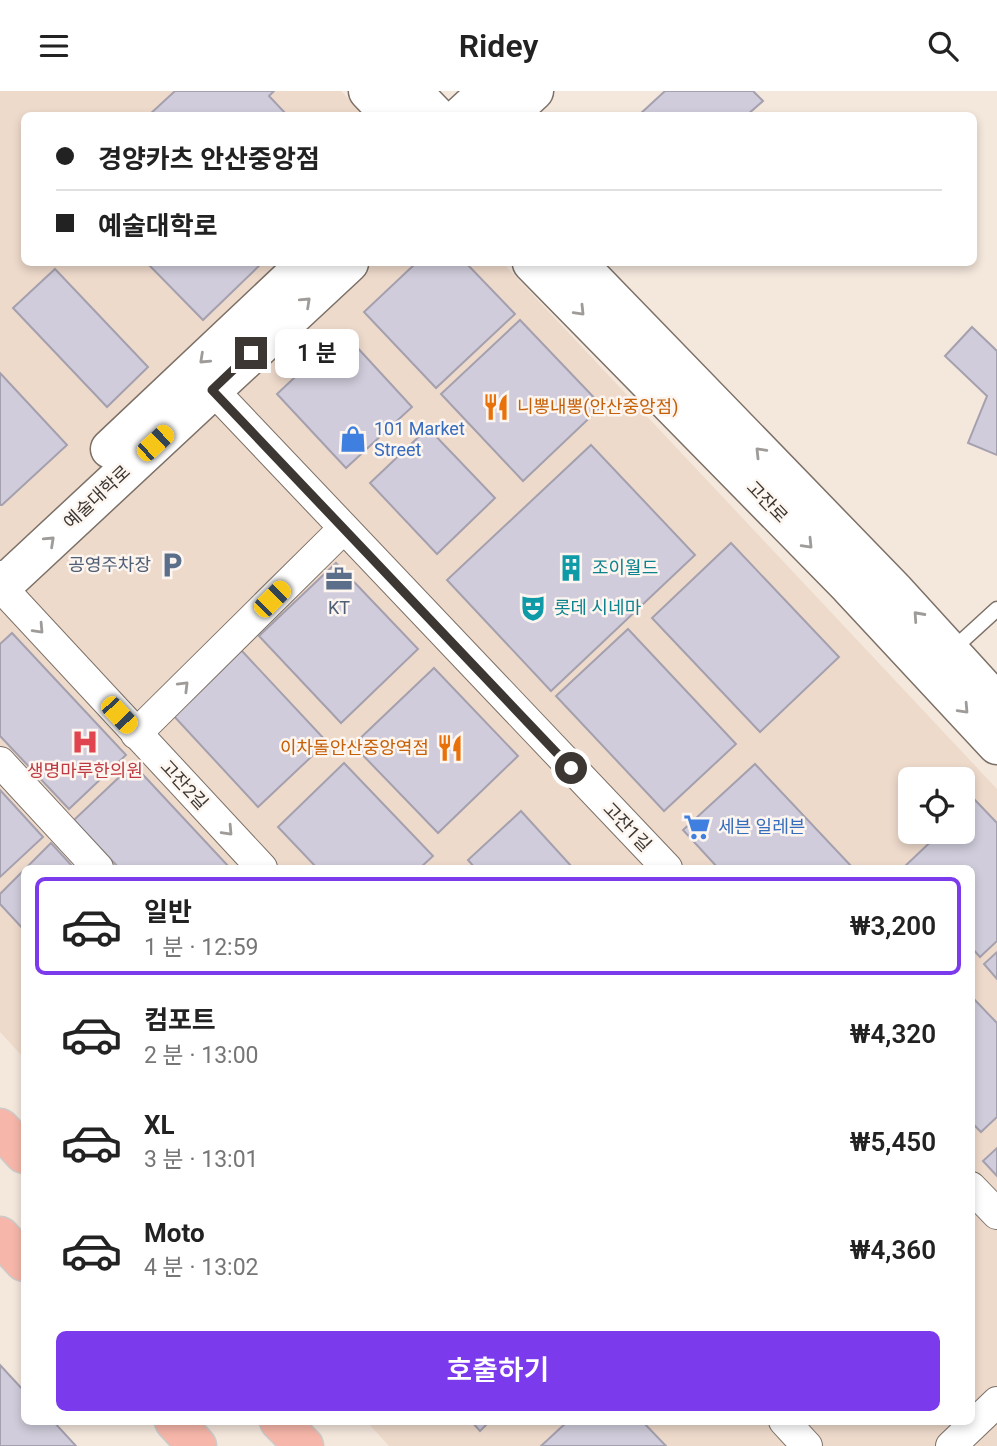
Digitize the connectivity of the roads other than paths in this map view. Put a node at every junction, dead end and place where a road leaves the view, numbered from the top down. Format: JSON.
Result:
{"nodes":[{"id":1,"x":368,"y":91,"type":"edge"},
{"id":2,"x":412,"y":91,"type":"edge"},
{"id":3,"x":488,"y":91,"type":"edge"},
{"id":4,"x":534,"y":91,"type":"edge"},
{"id":5,"x":388,"y":112,"type":"edge"},
{"id":6,"x":432,"y":112,"type":"edge"},
{"id":7,"x":465,"y":112,"type":"edge"},
{"id":8,"x":511,"y":112,"type":"edge"},
{"id":9,"x":304,"y":266,"type":"edge"},
{"id":10,"x":346,"y":266,"type":"edge"},
{"id":11,"x":535,"y":266,"type":"edge"},
{"id":12,"x":580,"y":266,"type":"edge"},
{"id":13,"x":212,"y":390,"type":"junction"},
{"id":14,"x":343,"y":529,"type":"junction"},
{"id":15,"x":0,"y":576,"type":"edge"},
{"id":16,"x":997,"y":609,"type":"edge"},
{"id":17,"x":940,"y":662,"type":"junction"},
{"id":18,"x":997,"y":703,"type":"edge"},
{"id":19,"x":136,"y":734,"type":"junction"},
{"id":20,"x":997,"y":745,"type":"edge"},
{"id":21,"x":0,"y":762,"type":"edge"},
{"id":22,"x":95,"y":865,"type":"edge"},
{"id":23,"x":259,"y":865,"type":"edge"},
{"id":24,"x":664,"y":865,"type":"edge"},
{"id":25,"x":0,"y":1128,"type":"edge"},
{"id":26,"x":21,"y":1151,"type":"edge"},
{"id":27,"x":975,"y":1191,"type":"edge"},
{"id":28,"x":997,"y":1214,"type":"edge"},
{"id":29,"x":0,"y":1236,"type":"edge"},
{"id":30,"x":21,"y":1259,"type":"edge"},
{"id":31,"x":997,"y":1402,"type":"edge"},
{"id":32,"x":975,"y":1423,"type":"edge"},
{"id":33,"x":178,"y":1425,"type":"edge"},
{"id":34,"x":283,"y":1425,"type":"edge"},
{"id":35,"x":973,"y":1425,"type":"edge"},
{"id":36,"x":197,"y":1446,"type":"edge"},
{"id":37,"x":304,"y":1446,"type":"edge"},
{"id":38,"x":951,"y":1446,"type":"edge"}],
"edges":[{"from":1,"to":5,"type":"street"},
{"from":2,"to":6,"type":"street"},
{"from":3,"to":7,"type":"street"},
{"from":4,"to":8,"type":"street"},
{"from":9,"to":15,"type":"street","name":"예술대학로","one_way":true},
{"from":13,"to":10,"type":"street","name":"예술대학로","one_way":true},
{"from":11,"to":17,"type":"street","name":"고잔로","one_way":true},
{"from":17,"to":12,"type":"street","name":"고잔로","one_way":true},
{"from":13,"to":14,"type":"street","name":"고잔1길"},
{"from":15,"to":13,"type":"street","name":"예술대학로","one_way":true},
{"from":19,"to":14,"type":"street","one_way":true},
{"from":14,"to":24,"type":"street","name":"고잔1길"},
{"from":15,"to":19,"type":"street","name":"고잔2길","one_way":true},
{"from":16,"to":17,"type":"lane"},
{"from":17,"to":18,"type":"street","name":"고잔로"},
{"from":17,"to":20,"type":"street","name":"고잔로","one_way":true},
{"from":19,"to":23,"type":"street","name":"고잔2길","one_way":true},
{"from":21,"to":22,"type":"street"},
{"from":25,"to":26,"type":"main road"},
{"from":27,"to":28,"type":"street"},
{"from":29,"to":30,"type":"main road"},
{"from":31,"to":32,"type":"street"},
{"from":33,"to":36,"type":"main road"},
{"from":34,"to":37,"type":"main road"},
{"from":35,"to":38,"type":"street"}]}
